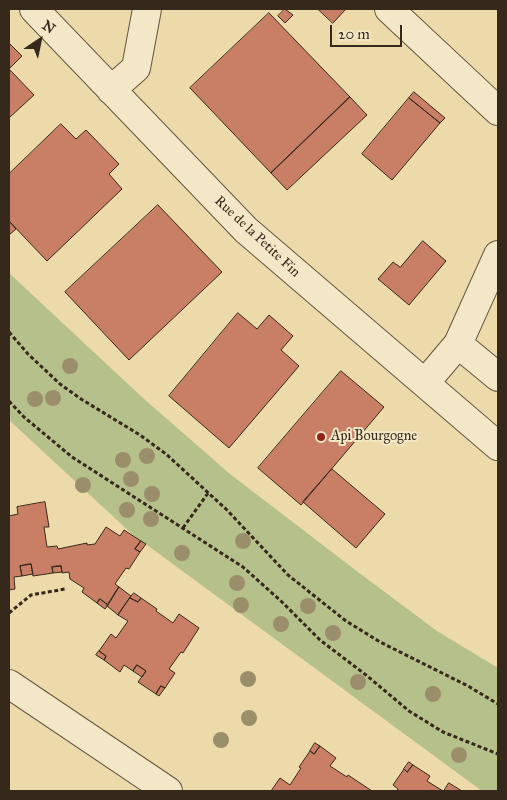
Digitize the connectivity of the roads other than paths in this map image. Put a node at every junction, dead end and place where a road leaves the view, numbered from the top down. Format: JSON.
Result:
{"nodes":[{"id":1,"x":34,"y":9,"type":"edge"},
{"id":2,"x":147,"y":9,"type":"edge"},
{"id":3,"x":389,"y":9,"type":"edge"},
{"id":4,"x":111,"y":90,"type":"junction"},
{"id":5,"x":498,"y":111,"type":"edge"},
{"id":6,"x":498,"y":255,"type":"edge"},
{"id":7,"x":458,"y":344,"type":"junction"},
{"id":8,"x":498,"y":377,"type":"edge"},
{"id":9,"x":425,"y":383,"type":"junction"},
{"id":10,"x":498,"y":446,"type":"edge"},
{"id":11,"x":9,"y":684,"type":"edge"},
{"id":12,"x":168,"y":791,"type":"edge"}],
"edges":[{"from":1,"to":4,"type":"street","name":"Rue de la Petite Fin"},
{"from":2,"to":4,"type":"street"},
{"from":3,"to":5,"type":"street"},
{"from":4,"to":9,"type":"street","name":"Rue de la Petite Fin"},
{"from":6,"to":7,"type":"street"},
{"from":7,"to":8,"type":"street"},
{"from":7,"to":9,"type":"street"},
{"from":9,"to":10,"type":"street","name":"Rue de la Petite Fin"},
{"from":11,"to":12,"type":"street"}]}
